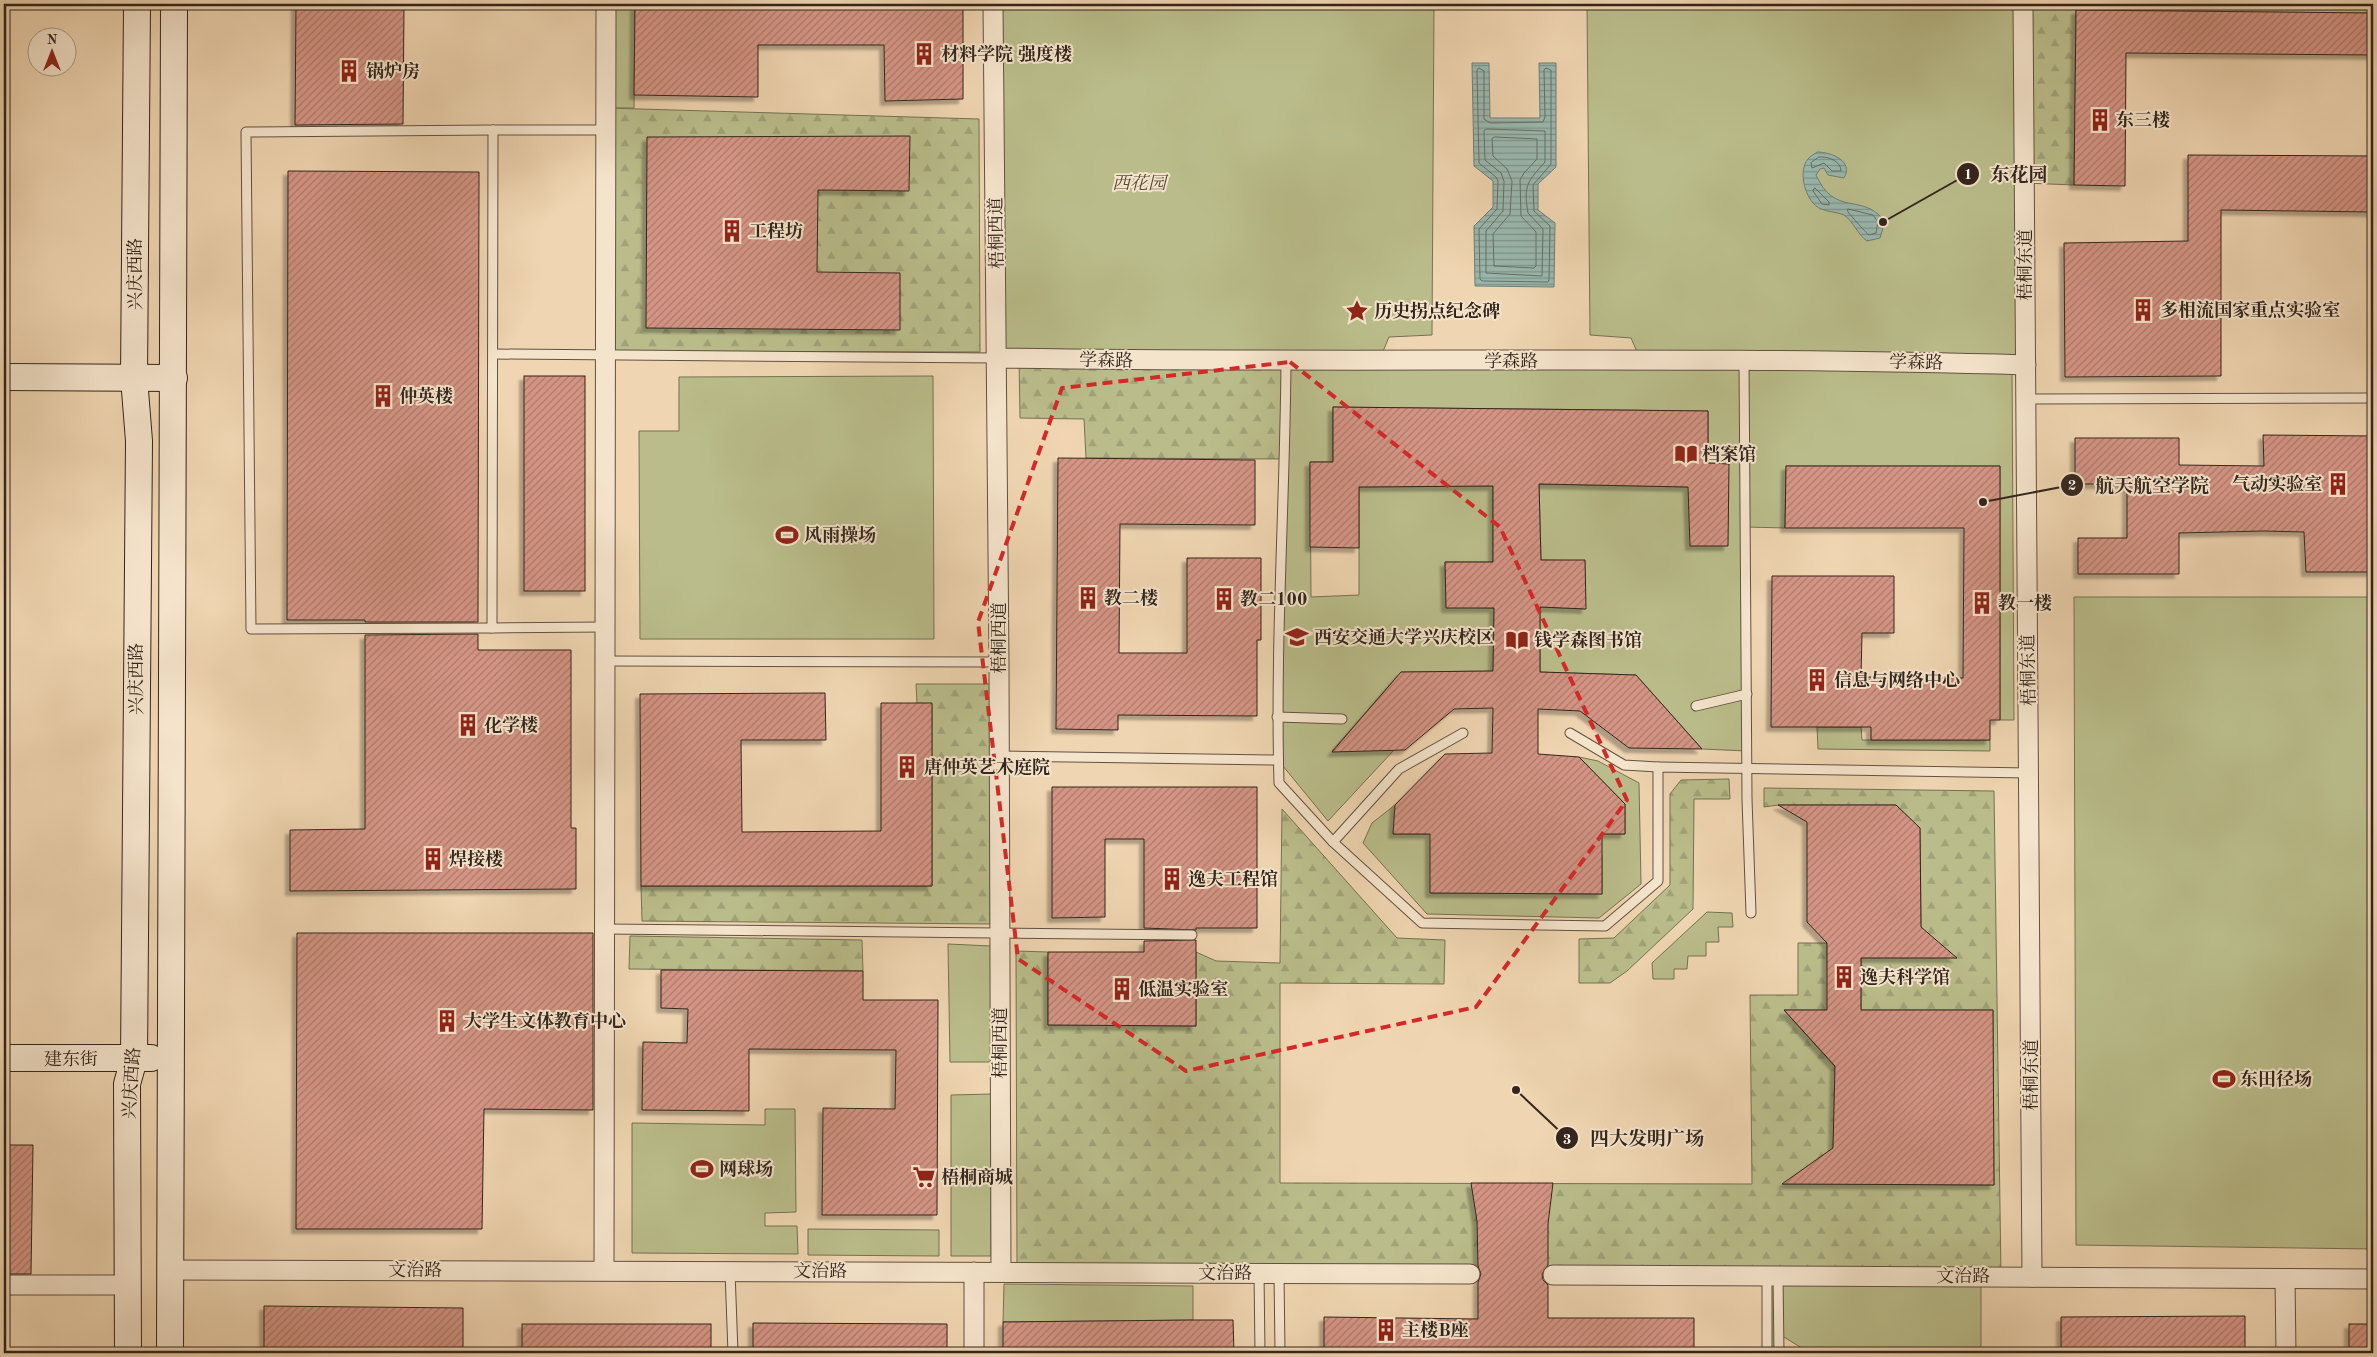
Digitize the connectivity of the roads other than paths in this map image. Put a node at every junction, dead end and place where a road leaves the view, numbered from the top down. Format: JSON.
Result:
{"nodes":[{"id":1,"x":137,"y":4,"type":"edge"},
{"id":2,"x":174,"y":4,"type":"edge"},
{"id":3,"x":606,"y":4,"type":"edge"},
{"id":4,"x":994,"y":4,"type":"edge"},
{"id":5,"x":2024,"y":4,"type":"edge"},
{"id":6,"x":493,"y":130,"type":"junction"},
{"id":7,"x":606,"y":130,"type":"junction"},
{"id":8,"x":494,"y":354,"type":"junction"},
{"id":9,"x":606,"y":355,"type":"junction"},
{"id":10,"x":997,"y":358,"type":"junction"},
{"id":11,"x":1286,"y":362,"type":"junction"},
{"id":12,"x":1744,"y":362,"type":"junction"},
{"id":13,"x":2026,"y":365,"type":"junction"},
{"id":14,"x":4,"y":377,"type":"edge"},
{"id":15,"x":134,"y":378,"type":"junction"},
{"id":16,"x":174,"y":378,"type":"junction"},
{"id":17,"x":2373,"y":398,"type":"edge"},
{"id":18,"x":2025,"y":399,"type":"junction"},
{"id":19,"x":604,"y":627,"type":"junction"},
{"id":20,"x":492,"y":628,"type":"junction"},
{"id":21,"x":605,"y":662,"type":"junction"},
{"id":22,"x":999,"y":662,"type":"junction"},
{"id":23,"x":1747,"y":694,"type":"junction"},
{"id":24,"x":1696,"y":706,"type":"dead end"},
{"id":25,"x":1277,"y":717,"type":"junction"},
{"id":26,"x":1342,"y":719,"type":"dead end"},
{"id":27,"x":1463,"y":733,"type":"dead end"},
{"id":28,"x":1570,"y":733,"type":"dead end"},
{"id":29,"x":999,"y":756,"type":"junction"},
{"id":30,"x":1278,"y":760,"type":"junction"},
{"id":31,"x":1658,"y":767,"type":"junction"},
{"id":32,"x":1747,"y":768,"type":"junction"},
{"id":33,"x":2029,"y":773,"type":"junction"},
{"id":34,"x":1333,"y":842,"type":"junction"},
{"id":35,"x":1751,"y":913,"type":"dead end"},
{"id":36,"x":605,"y":929,"type":"junction"},
{"id":37,"x":999,"y":932,"type":"junction"},
{"id":38,"x":1192,"y":935,"type":"dead end"},
{"id":39,"x":4,"y":1058,"type":"edge"},
{"id":40,"x":169,"y":1058,"type":"junction"},
{"id":41,"x":134,"y":1059,"type":"junction"},
{"id":42,"x":170,"y":1270,"type":"junction"},
{"id":43,"x":604,"y":1270,"type":"junction"},
{"id":44,"x":730,"y":1270,"type":"junction"},
{"id":45,"x":974,"y":1272,"type":"junction"},
{"id":46,"x":1001,"y":1272,"type":"junction"},
{"id":47,"x":1259,"y":1273,"type":"junction"},
{"id":48,"x":1279,"y":1273,"type":"junction"},
{"id":49,"x":1470,"y":1274,"type":"dead end"},
{"id":50,"x":1553,"y":1275,"type":"dead end"},
{"id":51,"x":1772,"y":1276,"type":"junction"},
{"id":52,"x":2032,"y":1277,"type":"junction"},
{"id":53,"x":2285,"y":1279,"type":"junction"},
{"id":54,"x":2373,"y":1279,"type":"edge"},
{"id":55,"x":4,"y":1284,"type":"edge"},
{"id":56,"x":128,"y":1286,"type":"junction"},
{"id":57,"x":128,"y":1353,"type":"edge"},
{"id":58,"x":170,"y":1353,"type":"edge"},
{"id":59,"x":733,"y":1353,"type":"edge"},
{"id":60,"x":974,"y":1353,"type":"edge"},
{"id":61,"x":1260,"y":1353,"type":"edge"},
{"id":62,"x":1280,"y":1353,"type":"edge"},
{"id":63,"x":1767,"y":1353,"type":"edge"},
{"id":64,"x":1779,"y":1353,"type":"edge"},
{"id":65,"x":2286,"y":1353,"type":"edge"}],
"edges":[{"from":1,"to":15,"type":"main road","name":"兴庆西路"},
{"from":2,"to":16,"type":"main road","name":"兴庆西路"},
{"from":3,"to":7,"type":"street"},
{"from":4,"to":10,"type":"street","name":"梧桐西道"},
{"from":5,"to":13,"type":"street","name":"梧桐东道"},
{"from":6,"to":7,"type":"lane"},
{"from":6,"to":8,"type":"lane"},
{"from":6,"to":20,"type":"lane"},
{"from":7,"to":9,"type":"street"},
{"from":8,"to":9,"type":"lane"},
{"from":8,"to":20,"type":"lane"},
{"from":9,"to":10,"type":"lane"},
{"from":9,"to":19,"type":"street"},
{"from":10,"to":11,"type":"street","name":"学森路"},
{"from":10,"to":22,"type":"street","name":"梧桐西道"},
{"from":11,"to":12,"type":"street","name":"学森路"},
{"from":11,"to":25,"type":"lane"},
{"from":12,"to":13,"type":"street","name":"学森路"},
{"from":12,"to":23,"type":"lane"},
{"from":13,"to":18,"type":"street","name":"梧桐东道"},
{"from":14,"to":15,"type":"main road"},
{"from":15,"to":16,"type":"main road"},
{"from":15,"to":41,"type":"main road","name":"兴庆西路"},
{"from":16,"to":40,"type":"main road","name":"兴庆西路"},
{"from":17,"to":18,"type":"lane"},
{"from":18,"to":33,"type":"street","name":"梧桐东道"},
{"from":19,"to":20,"type":"lane"},
{"from":19,"to":21,"type":"street"},
{"from":21,"to":22,"type":"lane"},
{"from":21,"to":36,"type":"street"},
{"from":22,"to":29,"type":"street","name":"梧桐西道"},
{"from":23,"to":24,"type":"lane"},
{"from":23,"to":32,"type":"lane"},
{"from":25,"to":26,"type":"lane"},
{"from":25,"to":30,"type":"lane"},
{"from":27,"to":34,"type":"lane"},
{"from":28,"to":31,"type":"lane"},
{"from":29,"to":30,"type":"lane"},
{"from":29,"to":37,"type":"street","name":"梧桐西道"},
{"from":30,"to":34,"type":"lane"},
{"from":31,"to":32,"type":"lane"},
{"from":31,"to":34,"type":"lane"},
{"from":32,"to":33,"type":"lane"},
{"from":32,"to":35,"type":"lane"},
{"from":33,"to":52,"type":"street","name":"梧桐东道"},
{"from":36,"to":37,"type":"lane"},
{"from":36,"to":43,"type":"street"},
{"from":37,"to":38,"type":"lane"},
{"from":37,"to":46,"type":"street","name":"梧桐西道"},
{"from":39,"to":41,"type":"main road","name":"建东街"},
{"from":40,"to":41,"type":"main road","name":"建东街"},
{"from":40,"to":42,"type":"main road","name":"兴庆西路"},
{"from":41,"to":56,"type":"main road","name":"兴庆西路"},
{"from":42,"to":43,"type":"street","name":"文治路"},
{"from":42,"to":58,"type":"main road","name":"兴庆西路"},
{"from":43,"to":44,"type":"street","name":"文治路"},
{"from":44,"to":45,"type":"street","name":"文治路"},
{"from":44,"to":59,"type":"lane"},
{"from":45,"to":46,"type":"street","name":"文治路"},
{"from":45,"to":60,"type":"street"},
{"from":46,"to":47,"type":"street","name":"文治路"},
{"from":47,"to":48,"type":"street","name":"文治路"},
{"from":47,"to":61,"type":"lane"},
{"from":48,"to":49,"type":"street","name":"文治路"},
{"from":48,"to":62,"type":"lane"},
{"from":50,"to":51,"type":"street","name":"文治路"},
{"from":51,"to":52,"type":"street","name":"文治路"},
{"from":51,"to":63,"type":"lane"},
{"from":51,"to":64,"type":"lane"},
{"from":52,"to":53,"type":"street","name":"文治路"},
{"from":53,"to":54,"type":"street","name":"文治路"},
{"from":53,"to":65,"type":"street"},
{"from":55,"to":56,"type":"street"},
{"from":56,"to":57,"type":"main road","name":"兴庆西路"}]}
